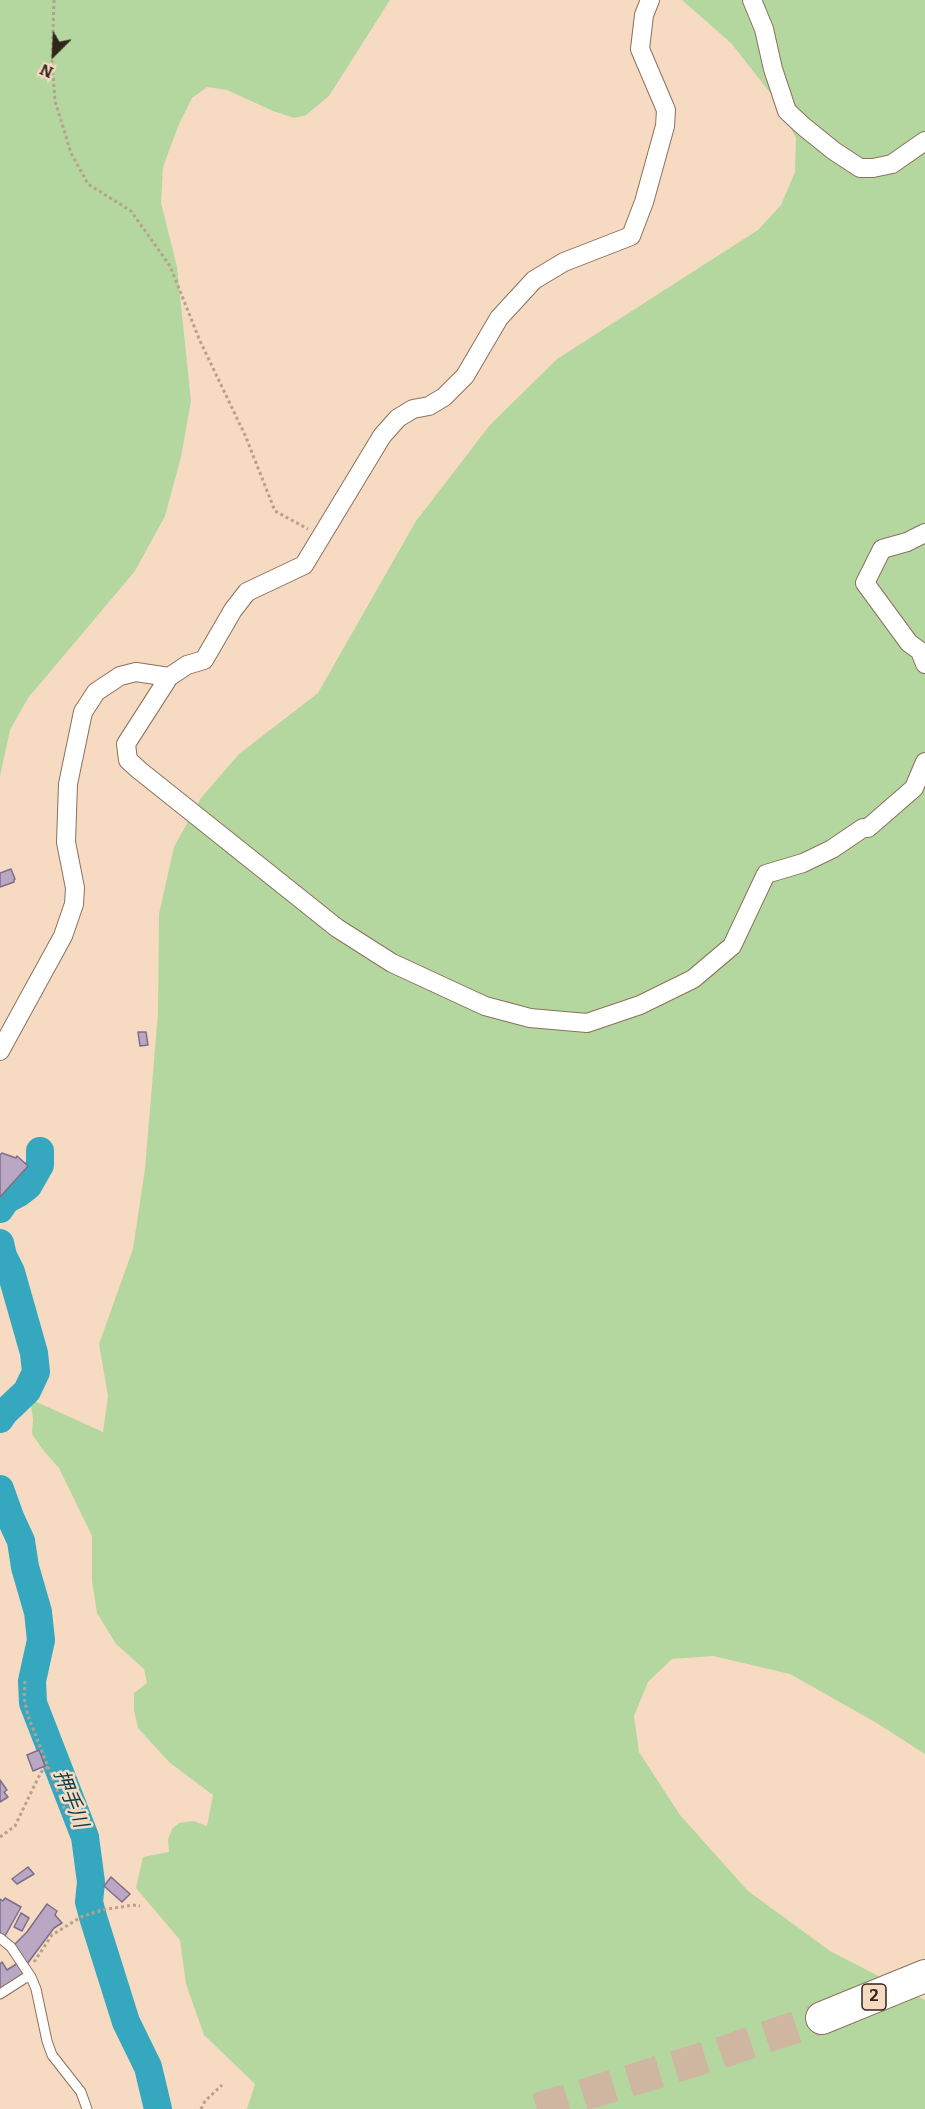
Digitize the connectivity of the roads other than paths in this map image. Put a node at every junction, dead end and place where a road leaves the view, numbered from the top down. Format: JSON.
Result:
{"nodes":[{"id":1,"x":650,"y":0,"type":"edge"},
{"id":2,"x":752,"y":0,"type":"edge"},
{"id":3,"x":925,"y":141,"type":"edge"},
{"id":4,"x":925,"y":533,"type":"edge"},
{"id":5,"x":925,"y":664,"type":"edge"},
{"id":6,"x":169,"y":676,"type":"junction"},
{"id":7,"x":925,"y":762,"type":"edge"},
{"id":8,"x":0,"y":1051,"type":"edge"},
{"id":9,"x":0,"y":1938,"type":"edge"},
{"id":10,"x":29,"y":1974,"type":"junction"},
{"id":11,"x":925,"y":1976,"type":"edge"},
{"id":12,"x":0,"y":1994,"type":"edge"},
{"id":13,"x":822,"y":2018,"type":"tunnel mouth"},
{"id":14,"x":87,"y":2109,"type":"edge"}],
"edges":[{"from":1,"to":6,"type":"street"},
{"from":2,"to":3,"type":"street"},
{"from":4,"to":5,"type":"street"},
{"from":6,"to":7,"type":"street"},
{"from":6,"to":8,"type":"street"},
{"from":9,"to":10,"type":"lane"},
{"from":10,"to":12,"type":"lane"},
{"from":10,"to":14,"type":"lane"},
{"from":11,"to":13,"type":"highway","number":"2"}]}
